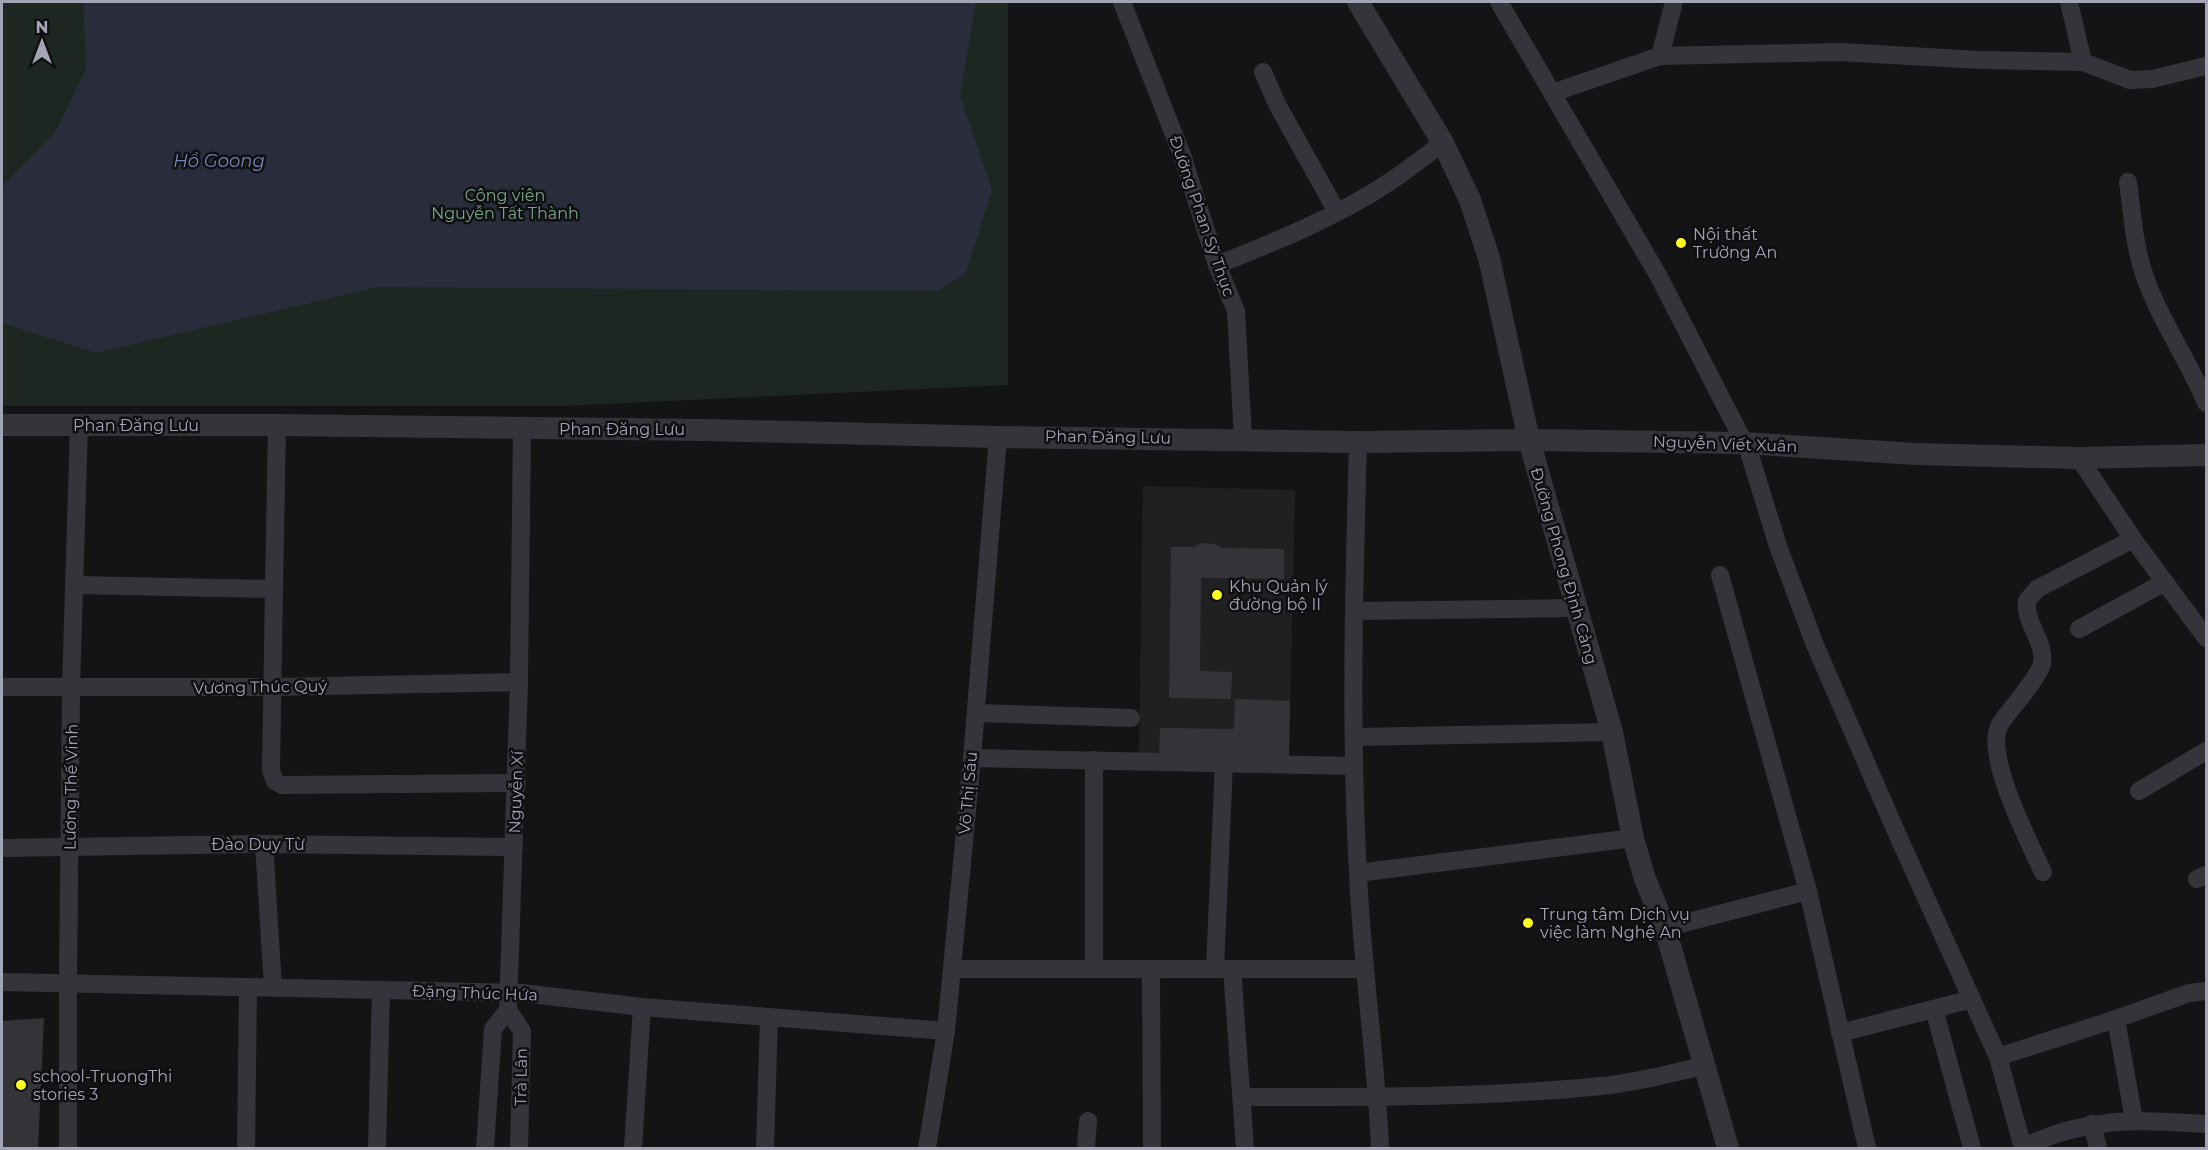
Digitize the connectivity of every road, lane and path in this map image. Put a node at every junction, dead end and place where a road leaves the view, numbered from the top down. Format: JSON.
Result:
{"nodes":[{"id":1,"x":1122,"y":2,"type":"edge"},
{"id":2,"x":1358,"y":2,"type":"edge"},
{"id":3,"x":1500,"y":2,"type":"edge"},
{"id":4,"x":1674,"y":2,"type":"edge"},
{"id":5,"x":2069,"y":2,"type":"edge"},
{"id":6,"x":1660,"y":56,"type":"junction"},
{"id":7,"x":2083,"y":62,"type":"junction"},
{"id":8,"x":2206,"y":66,"type":"edge"},
{"id":9,"x":1263,"y":72,"type":"dead end"},
{"id":10,"x":1552,"y":93,"type":"junction"},
{"id":11,"x":1443,"y":143,"type":"junction"},
{"id":12,"x":2128,"y":182,"type":"dead end"},
{"id":13,"x":1337,"y":212,"type":"junction"},
{"id":14,"x":1217,"y":265,"type":"junction"},
{"id":15,"x":2206,"y":403,"type":"edge"},
{"id":16,"x":2,"y":425,"type":"edge"},
{"id":17,"x":79,"y":425,"type":"junction"},
{"id":18,"x":277,"y":425,"type":"junction"},
{"id":19,"x":522,"y":429,"type":"junction"},
{"id":20,"x":998,"y":437,"type":"junction"},
{"id":21,"x":1243,"y":439,"type":"junction"},
{"id":22,"x":1529,"y":440,"type":"junction"},
{"id":23,"x":1358,"y":442,"type":"junction"},
{"id":24,"x":1744,"y":443,"type":"junction"},
{"id":25,"x":2206,"y":455,"type":"edge"},
{"id":26,"x":2079,"y":458,"type":"junction"},
{"id":27,"x":2133,"y":539,"type":"junction"},
{"id":28,"x":1720,"y":575,"type":"dead end"},
{"id":29,"x":2165,"y":582,"type":"junction"},
{"id":30,"x":76,"y":585,"type":"junction"},
{"id":31,"x":274,"y":589,"type":"junction"},
{"id":32,"x":1576,"y":608,"type":"junction"},
{"id":33,"x":1354,"y":611,"type":"junction"},
{"id":34,"x":2079,"y":629,"type":"dead end"},
{"id":35,"x":2206,"y":638,"type":"edge"},
{"id":36,"x":519,"y":682,"type":"junction"},
{"id":37,"x":2,"y":687,"type":"edge"},
{"id":38,"x":71,"y":687,"type":"junction"},
{"id":39,"x":274,"y":687,"type":"junction"},
{"id":40,"x":976,"y":713,"type":"junction"},
{"id":41,"x":1131,"y":718,"type":"dead end"},
{"id":42,"x":1612,"y":732,"type":"junction"},
{"id":43,"x":1354,"y":737,"type":"junction"},
{"id":44,"x":2206,"y":751,"type":"edge"},
{"id":45,"x":972,"y":758,"type":"junction"},
{"id":46,"x":1094,"y":760,"type":"junction"},
{"id":47,"x":1224,"y":763,"type":"junction"},
{"id":48,"x":1353,"y":766,"type":"junction"},
{"id":49,"x":517,"y":783,"type":"junction"},
{"id":50,"x":2139,"y":791,"type":"dead end"},
{"id":51,"x":1633,"y":838,"type":"junction"},
{"id":52,"x":264,"y":844,"type":"junction"},
{"id":53,"x":70,"y":847,"type":"junction"},
{"id":54,"x":514,"y":847,"type":"junction"},
{"id":55,"x":2,"y":848,"type":"edge"},
{"id":56,"x":2043,"y":872,"type":"dead end"},
{"id":57,"x":1358,"y":873,"type":"junction"},
{"id":58,"x":1808,"y":891,"type":"junction"},
{"id":59,"x":1665,"y":928,"type":"junction"},
{"id":60,"x":952,"y":969,"type":"junction"},
{"id":61,"x":1094,"y":969,"type":"junction"},
{"id":62,"x":1151,"y":969,"type":"junction"},
{"id":63,"x":1224,"y":969,"type":"junction"},
{"id":64,"x":1364,"y":969,"type":"junction"},
{"id":65,"x":2,"y":982,"type":"edge"},
{"id":66,"x":68,"y":982,"type":"junction"},
{"id":67,"x":249,"y":987,"type":"junction"},
{"id":68,"x":273,"y":987,"type":"junction"},
{"id":69,"x":381,"y":990,"type":"junction"},
{"id":70,"x":2206,"y":992,"type":"edge"},
{"id":71,"x":1972,"y":999,"type":"junction"},
{"id":72,"x":508,"y":1002,"type":"junction"},
{"id":73,"x":642,"y":1006,"type":"junction"},
{"id":74,"x":1934,"y":1009,"type":"junction"},
{"id":75,"x":769,"y":1017,"type":"junction"},
{"id":76,"x":2116,"y":1019,"type":"junction"},
{"id":77,"x":946,"y":1031,"type":"junction"},
{"id":78,"x":1840,"y":1034,"type":"junction"},
{"id":79,"x":1998,"y":1057,"type":"junction"},
{"id":80,"x":1704,"y":1066,"type":"junction"},
{"id":81,"x":1243,"y":1097,"type":"junction"},
{"id":82,"x":1378,"y":1097,"type":"junction"},
{"id":83,"x":1089,"y":1120,"type":"dead end"},
{"id":84,"x":2134,"y":1120,"type":"junction"},
{"id":85,"x":2092,"y":1124,"type":"junction"},
{"id":86,"x":2206,"y":1124,"type":"edge"},
{"id":87,"x":2023,"y":1148,"type":"edge"},
{"id":88,"x":68,"y":1149,"type":"edge"},
{"id":89,"x":246,"y":1149,"type":"edge"},
{"id":90,"x":376,"y":1149,"type":"edge"},
{"id":91,"x":485,"y":1149,"type":"edge"},
{"id":92,"x":519,"y":1149,"type":"edge"},
{"id":93,"x":633,"y":1149,"type":"edge"},
{"id":94,"x":765,"y":1149,"type":"edge"},
{"id":95,"x":927,"y":1149,"type":"edge"},
{"id":96,"x":1086,"y":1149,"type":"edge"},
{"id":97,"x":1152,"y":1149,"type":"edge"},
{"id":98,"x":1245,"y":1149,"type":"edge"},
{"id":99,"x":1380,"y":1149,"type":"edge"},
{"id":100,"x":1728,"y":1149,"type":"edge"},
{"id":101,"x":1867,"y":1149,"type":"edge"},
{"id":102,"x":1972,"y":1149,"type":"edge"},
{"id":103,"x":2098,"y":1149,"type":"edge"}],
"edges":[{"from":1,"to":14,"type":"street","name":"Đường Phan Sỹ Thục"},
{"from":2,"to":11,"type":"street","name":"Đường Phong Định Cảng"},
{"from":3,"to":10,"type":"street"},
{"from":4,"to":6,"type":"street"},
{"from":5,"to":7,"type":"street"},
{"from":6,"to":7,"type":"street"},
{"from":6,"to":10,"type":"street"},
{"from":7,"to":8,"type":"street"},
{"from":9,"to":13,"type":"street"},
{"from":10,"to":24,"type":"street"},
{"from":11,"to":13,"type":"street"},
{"from":11,"to":22,"type":"street","name":"Đường Phong Định Cảng"},
{"from":12,"to":15,"type":"street"},
{"from":13,"to":14,"type":"street"},
{"from":14,"to":21,"type":"street","name":"Đường Phan Sỹ Thục"},
{"from":16,"to":17,"type":"street","name":"Phan Đăng Lưu"},
{"from":17,"to":18,"type":"street","name":"Phan Đăng Lưu"},
{"from":17,"to":30,"type":"street","name":"Lương Thế Vinh"},
{"from":18,"to":19,"type":"street","name":"Phan Đăng Lưu"},
{"from":18,"to":31,"type":"street"},
{"from":19,"to":20,"type":"street","name":"Phan Đăng Lưu"},
{"from":19,"to":36,"type":"street","name":"Nguyễn Xí"},
{"from":20,"to":21,"type":"street","name":"Phan Đăng Lưu"},
{"from":20,"to":40,"type":"street","name":"Võ Thị Sáu"},
{"from":21,"to":23,"type":"street","name":"Nguyễn Viết Xuân"},
{"from":22,"to":23,"type":"street","name":"Nguyễn Viết Xuân"},
{"from":22,"to":24,"type":"street","name":"Nguyễn Viết Xuân"},
{"from":22,"to":32,"type":"street","name":"Đường Phong Định Cảng"},
{"from":23,"to":33,"type":"street"},
{"from":24,"to":26,"type":"street","name":"Nguyễn Viết Xuân"},
{"from":24,"to":71,"type":"street"},
{"from":25,"to":26,"type":"street","name":"Nguyễn Viết Xuân"},
{"from":26,"to":27,"type":"street"},
{"from":27,"to":29,"type":"street"},
{"from":27,"to":56,"type":"street"},
{"from":28,"to":58,"type":"street"},
{"from":29,"to":34,"type":"street"},
{"from":29,"to":35,"type":"street"},
{"from":30,"to":31,"type":"street"},
{"from":30,"to":38,"type":"street","name":"Lương Thế Vinh"},
{"from":31,"to":39,"type":"street"},
{"from":32,"to":33,"type":"street"},
{"from":32,"to":42,"type":"street","name":"Đường Phong Định Cảng"},
{"from":33,"to":43,"type":"street"},
{"from":36,"to":39,"type":"street","name":"Vương Thúc Quý"},
{"from":36,"to":49,"type":"street","name":"Nguyễn Xí"},
{"from":37,"to":38,"type":"street","name":"Vương Thúc Quý"},
{"from":38,"to":39,"type":"street","name":"Vương Thúc Quý"},
{"from":38,"to":53,"type":"street","name":"Lương Thế Vinh"},
{"from":39,"to":49,"type":"street"},
{"from":40,"to":41,"type":"street"},
{"from":40,"to":45,"type":"street","name":"Võ Thị Sáu"},
{"from":42,"to":43,"type":"street"},
{"from":42,"to":51,"type":"street","name":"Đường Phong Định Cảng"},
{"from":43,"to":48,"type":"street"},
{"from":44,"to":50,"type":"street"},
{"from":45,"to":46,"type":"street"},
{"from":45,"to":60,"type":"street","name":"Võ Thị Sáu"},
{"from":46,"to":47,"type":"street"},
{"from":46,"to":61,"type":"street"},
{"from":47,"to":48,"type":"street"},
{"from":47,"to":63,"type":"street"},
{"from":48,"to":57,"type":"street"},
{"from":49,"to":54,"type":"street","name":"Nguyễn Xí"},
{"from":51,"to":57,"type":"street"},
{"from":51,"to":59,"type":"street","name":"Đường Phong Định Cảng"},
{"from":52,"to":53,"type":"street","name":"Đào Duy Từ"},
{"from":52,"to":54,"type":"street","name":"Đào Duy Từ"},
{"from":52,"to":68,"type":"street"},
{"from":53,"to":55,"type":"street","name":"Đào Duy Từ"},
{"from":53,"to":66,"type":"street","name":"Lương Thế Vinh"},
{"from":54,"to":72,"type":"street","name":"Nguyễn Xí"},
{"from":57,"to":64,"type":"street"},
{"from":58,"to":59,"type":"street"},
{"from":58,"to":78,"type":"street"},
{"from":59,"to":80,"type":"street","name":"Đường Phong Định Cảng"},
{"from":60,"to":61,"type":"street"},
{"from":60,"to":77,"type":"street","name":"Võ Thị Sáu"},
{"from":61,"to":62,"type":"street"},
{"from":62,"to":63,"type":"street"},
{"from":62,"to":97,"type":"street"},
{"from":63,"to":64,"type":"street"},
{"from":63,"to":81,"type":"street"},
{"from":64,"to":82,"type":"street"},
{"from":65,"to":66,"type":"street","name":"Đặng Thúc Hứa"},
{"from":66,"to":67,"type":"street","name":"Đặng Thúc Hứa"},
{"from":66,"to":88,"type":"street","name":"Lương Thế Vinh"},
{"from":67,"to":68,"type":"street","name":"Đặng Thúc Hứa"},
{"from":67,"to":89,"type":"street"},
{"from":68,"to":69,"type":"street","name":"Đặng Thúc Hứa"},
{"from":69,"to":72,"type":"street","name":"Đặng Thúc Hứa"},
{"from":69,"to":90,"type":"street"},
{"from":70,"to":76,"type":"street"},
{"from":71,"to":74,"type":"street"},
{"from":71,"to":79,"type":"street"},
{"from":72,"to":73,"type":"street","name":"Đặng Thúc Hứa"},
{"from":72,"to":91,"type":"street","name":"Nguyễn Xí"},
{"from":72,"to":92,"type":"street","name":"Trà Lân"},
{"from":73,"to":75,"type":"street","name":"Đặng Thúc Hứa"},
{"from":73,"to":93,"type":"street"},
{"from":74,"to":78,"type":"street"},
{"from":74,"to":102,"type":"street"},
{"from":75,"to":77,"type":"street","name":"Đặng Thúc Hứa"},
{"from":75,"to":94,"type":"street"},
{"from":76,"to":79,"type":"street"},
{"from":76,"to":84,"type":"street"},
{"from":77,"to":95,"type":"street","name":"Võ Thị Sáu"},
{"from":78,"to":101,"type":"street"},
{"from":79,"to":87,"type":"street"},
{"from":80,"to":82,"type":"street"},
{"from":80,"to":100,"type":"street","name":"Đường Phong Định Cảng"},
{"from":81,"to":82,"type":"street"},
{"from":81,"to":98,"type":"street"},
{"from":82,"to":99,"type":"street"},
{"from":83,"to":96,"type":"street"},
{"from":84,"to":85,"type":"street"},
{"from":84,"to":86,"type":"street"},
{"from":85,"to":87,"type":"street"},
{"from":85,"to":103,"type":"street"}]}
